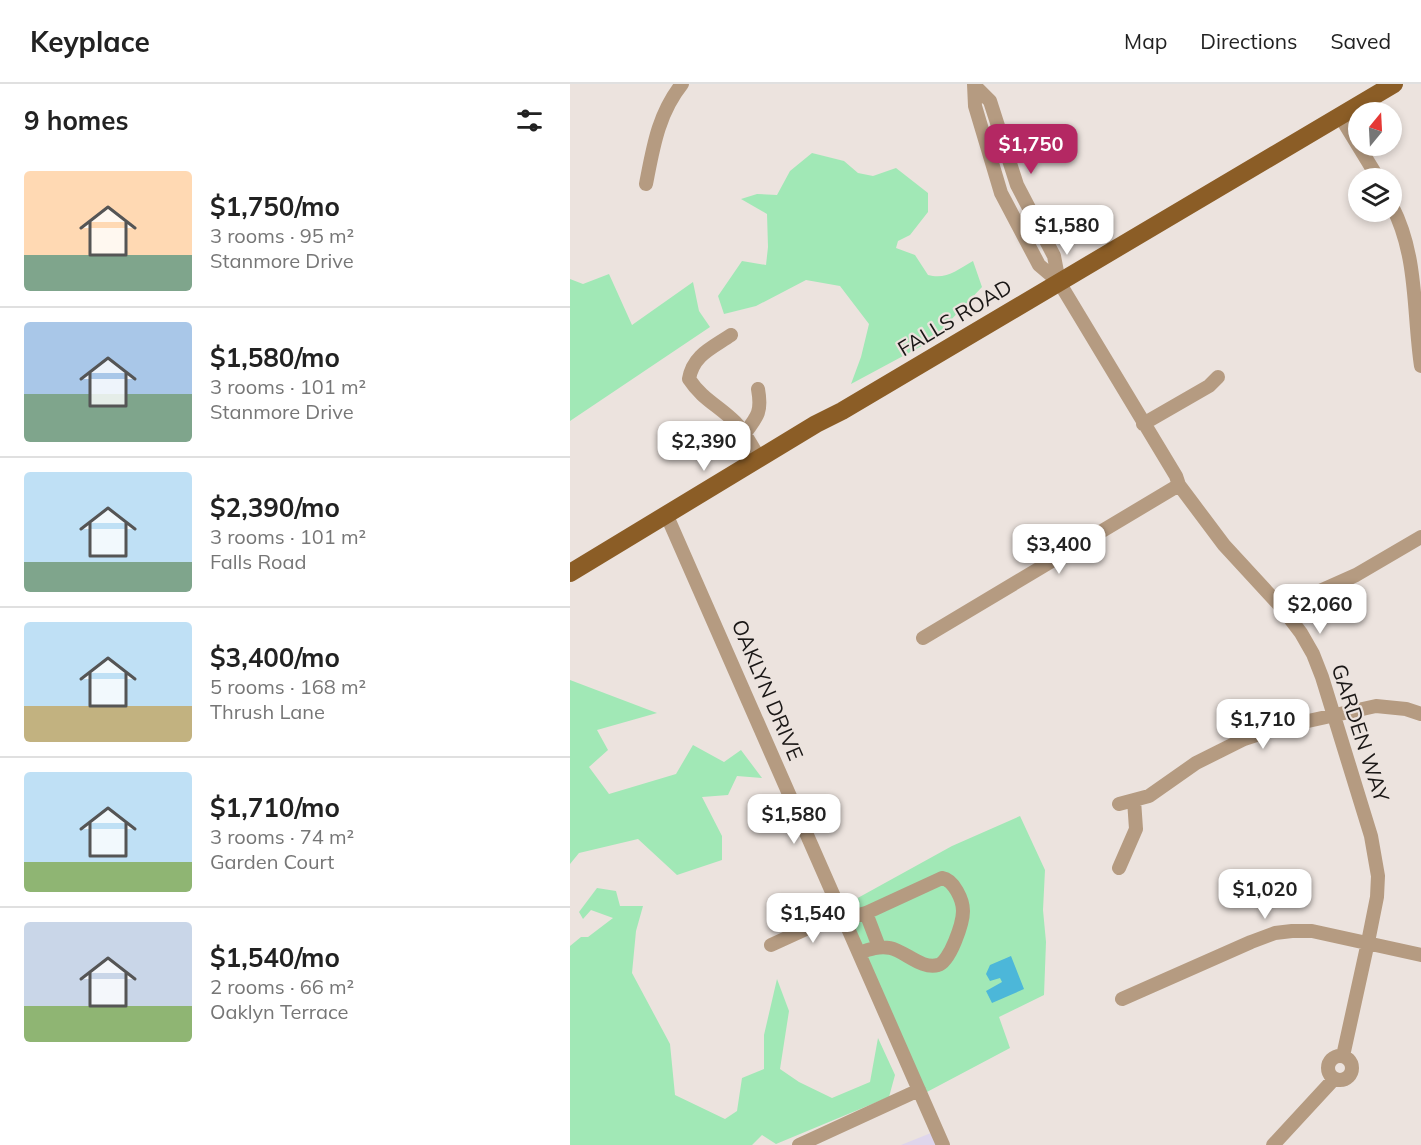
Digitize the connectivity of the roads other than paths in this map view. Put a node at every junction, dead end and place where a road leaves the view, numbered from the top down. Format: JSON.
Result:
{"nodes":[{"id":1,"x":682,"y":84,"type":"edge"},
{"id":2,"x":1394,"y":84,"type":"edge"},
{"id":3,"x":974,"y":85,"type":"edge"},
{"id":4,"x":1340,"y":116,"type":"junction"},
{"id":5,"x":1372,"y":168,"type":"edge"},
{"id":6,"x":646,"y":184,"type":"dead end"},
{"id":7,"x":1399,"y":222,"type":"edge"},
{"id":8,"x":1059,"y":282,"type":"junction"},
{"id":9,"x":731,"y":335,"type":"dead end"},
{"id":10,"x":1421,"y":366,"type":"edge"},
{"id":11,"x":1218,"y":377,"type":"dead end"},
{"id":12,"x":758,"y":389,"type":"dead end"},
{"id":13,"x":1143,"y":424,"type":"junction"},
{"id":14,"x":745,"y":433,"type":"junction"},
{"id":15,"x":760,"y":459,"type":"junction"},
{"id":16,"x":1179,"y":485,"type":"junction"},
{"id":17,"x":667,"y":516,"type":"junction"},
{"id":18,"x":1421,"y":537,"type":"edge"},
{"id":19,"x":570,"y":573,"type":"edge"},
{"id":20,"x":1282,"y":608,"type":"junction"},
{"id":21,"x":923,"y":638,"type":"dead end"},
{"id":22,"x":1421,"y":714,"type":"edge"},
{"id":23,"x":1333,"y":715,"type":"junction"},
{"id":24,"x":1134,"y":800,"type":"junction"},
{"id":25,"x":1119,"y":804,"type":"dead end"},
{"id":26,"x":1119,"y":868,"type":"dead end"},
{"id":27,"x":866,"y":913,"type":"junction"},
{"id":28,"x":842,"y":916,"type":"junction"},
{"id":29,"x":1368,"y":942,"type":"junction"},
{"id":30,"x":771,"y":945,"type":"dead end"},
{"id":31,"x":879,"y":947,"type":"junction"},
{"id":32,"x":859,"y":953,"type":"junction"},
{"id":33,"x":1421,"y":955,"type":"edge"},
{"id":34,"x":1122,"y":999,"type":"dead end"},
{"id":35,"x":919,"y":1090,"type":"junction"},
{"id":36,"x":799,"y":1145,"type":"edge"},
{"id":37,"x":943,"y":1145,"type":"edge"},
{"id":38,"x":1273,"y":1145,"type":"edge"}],
"edges":[{"from":1,"to":6,"type":"street"},
{"from":2,"to":4,"type":"main road","name":"FALLS ROAD"},
{"from":3,"to":8,"type":"street","name":"GARDEN WAY"},
{"from":4,"to":5,"type":"street"},
{"from":4,"to":8,"type":"main road","name":"FALLS ROAD"},
{"from":7,"to":10,"type":"street"},
{"from":8,"to":13,"type":"street","name":"GARDEN WAY"},
{"from":8,"to":15,"type":"main road","name":"FALLS ROAD"},
{"from":9,"to":14,"type":"street"},
{"from":11,"to":13,"type":"street"},
{"from":12,"to":14,"type":"street"},
{"from":13,"to":16,"type":"street","name":"GARDEN WAY"},
{"from":14,"to":15,"type":"street"},
{"from":15,"to":17,"type":"main road","name":"FALLS ROAD"},
{"from":16,"to":20,"type":"street","name":"GARDEN WAY"},
{"from":16,"to":21,"type":"street"},
{"from":17,"to":19,"type":"main road","name":"FALLS ROAD"},
{"from":17,"to":28,"type":"street","name":"OAKLYN DRIVE"},
{"from":18,"to":20,"type":"street"},
{"from":20,"to":23,"type":"street","name":"GARDEN WAY"},
{"from":22,"to":23,"type":"street"},
{"from":23,"to":24,"type":"street"},
{"from":23,"to":29,"type":"street","name":"GARDEN WAY"},
{"from":24,"to":25,"type":"street"},
{"from":24,"to":26,"type":"street"},
{"from":27,"to":28,"type":"street"},
{"from":27,"to":31,"type":"street"},
{"from":27,"to":31,"type":"street"},
{"from":28,"to":30,"type":"street"},
{"from":28,"to":32,"type":"street","name":"OAKLYN DRIVE"},
{"from":29,"to":33,"type":"street"},
{"from":29,"to":34,"type":"street"},
{"from":29,"to":38,"type":"street","name":"GARDEN WAY"},
{"from":31,"to":32,"type":"street"},
{"from":32,"to":35,"type":"street","name":"OAKLYN DRIVE"},
{"from":35,"to":36,"type":"street"},
{"from":35,"to":37,"type":"street","name":"OAKLYN DRIVE"}]}
